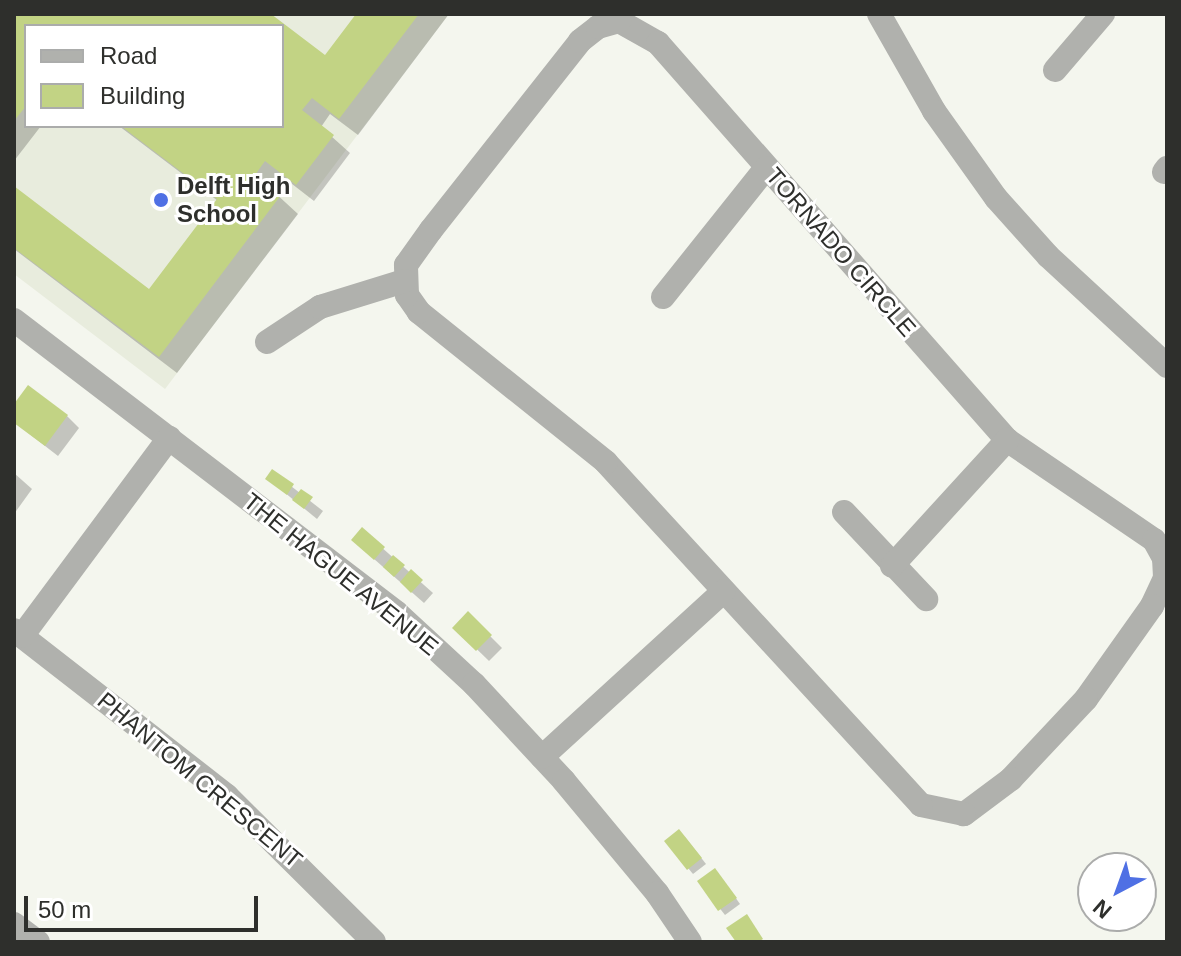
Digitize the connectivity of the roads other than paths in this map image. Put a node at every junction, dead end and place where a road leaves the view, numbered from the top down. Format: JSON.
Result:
{"nodes":[{"id":1,"x":879,"y":14,"type":"edge"},
{"id":2,"x":1103,"y":14,"type":"edge"},
{"id":3,"x":1055,"y":70,"type":"dead end"},
{"id":4,"x":766,"y":168,"type":"junction"},
{"id":5,"x":404,"y":281,"type":"junction"},
{"id":6,"x":663,"y":297,"type":"dead end"},
{"id":7,"x":14,"y":320,"type":"edge"},
{"id":8,"x":267,"y":342,"type":"dead end"},
{"id":9,"x":1167,"y":366,"type":"edge"},
{"id":10,"x":169,"y":438,"type":"junction"},
{"id":11,"x":1007,"y":440,"type":"junction"},
{"id":12,"x":844,"y":512,"type":"dead end"},
{"id":13,"x":892,"y":566,"type":"junction"},
{"id":14,"x":724,"y":591,"type":"junction"},
{"id":15,"x":926,"y":599,"type":"dead end"},
{"id":16,"x":18,"y":633,"type":"edge"},
{"id":17,"x":542,"y":757,"type":"junction"},
{"id":18,"x":14,"y":924,"type":"edge"},
{"id":19,"x":38,"y":942,"type":"edge"},
{"id":20,"x":374,"y":942,"type":"edge"},
{"id":21,"x":690,"y":942,"type":"edge"}],
"edges":[{"from":1,"to":9,"type":"street"},
{"from":2,"to":3,"type":"street"},
{"from":4,"to":5,"type":"street","name":"TORNADO CIRCLE"},
{"from":4,"to":6,"type":"street"},
{"from":4,"to":11,"type":"street","name":"TORNADO CIRCLE"},
{"from":5,"to":8,"type":"street"},
{"from":5,"to":14,"type":"street","name":"TORNADO CIRCLE"},
{"from":7,"to":10,"type":"street","name":"THE HAGUE AVENUE"},
{"from":10,"to":16,"type":"street"},
{"from":10,"to":17,"type":"street","name":"THE HAGUE AVENUE"},
{"from":11,"to":13,"type":"street"},
{"from":11,"to":14,"type":"street","name":"TORNADO CIRCLE"},
{"from":12,"to":13,"type":"street"},
{"from":13,"to":15,"type":"street"},
{"from":14,"to":17,"type":"street"},
{"from":16,"to":20,"type":"street","name":"PHANTOM CRESCENT"},
{"from":17,"to":21,"type":"street","name":"THE HAGUE AVENUE"},
{"from":18,"to":19,"type":"street"}]}
